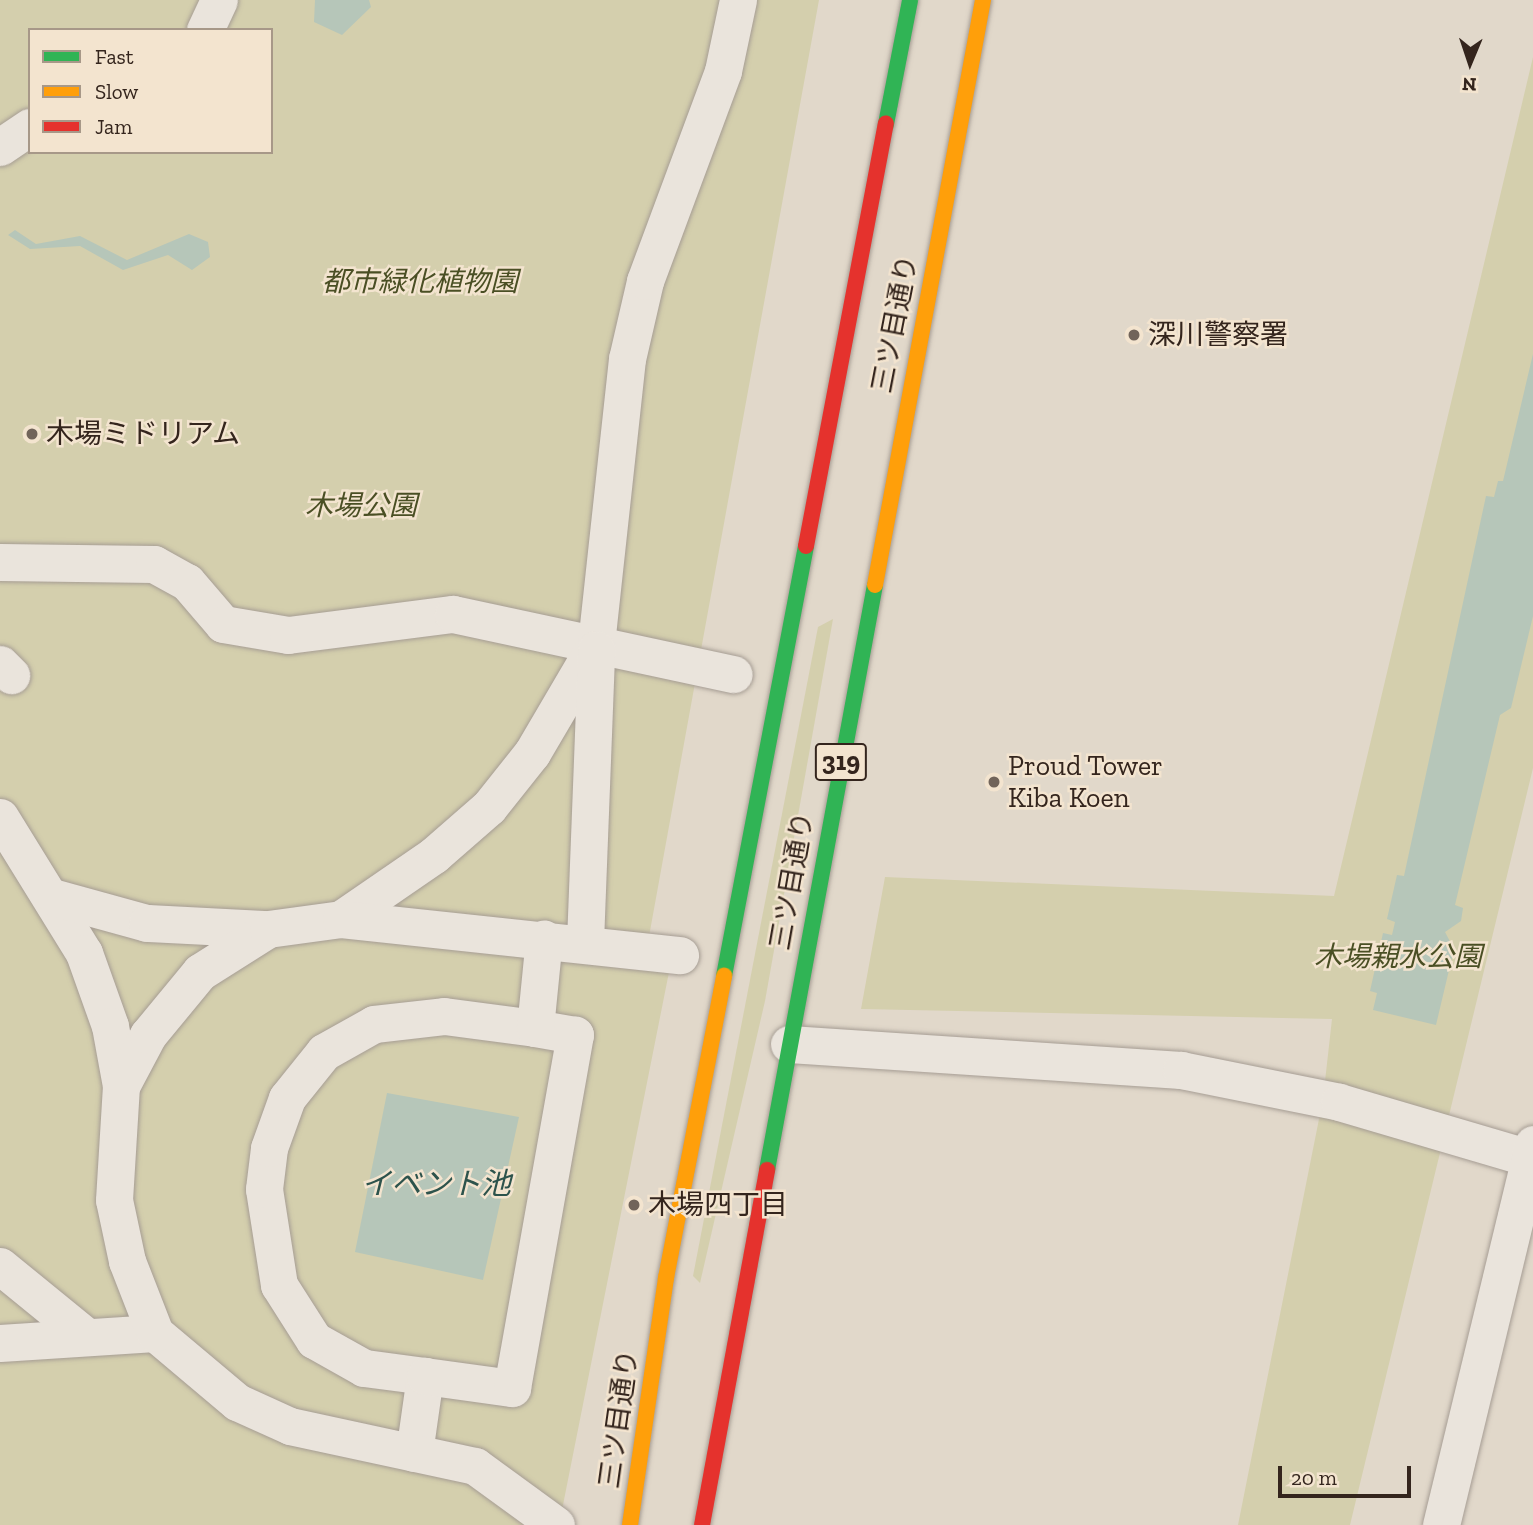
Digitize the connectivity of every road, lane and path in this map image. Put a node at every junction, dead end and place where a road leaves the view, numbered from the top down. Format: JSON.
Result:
{"nodes":[{"id":1,"x":219,"y":0,"type":"edge"},
{"id":2,"x":738,"y":0,"type":"edge"},
{"id":3,"x":910,"y":0,"type":"edge"},
{"id":4,"x":983,"y":0,"type":"edge"},
{"id":5,"x":206,"y":28,"type":"edge"},
{"id":6,"x":28,"y":128,"type":"edge"},
{"id":7,"x":0,"y":147,"type":"edge"},
{"id":8,"x":0,"y":562,"type":"edge"},
{"id":9,"x":596,"y":644,"type":"junction"},
{"id":10,"x":734,"y":674,"type":"dead end"},
{"id":11,"x":0,"y":817,"type":"edge"},
{"id":12,"x":55,"y":898,"type":"junction"},
{"id":13,"x":341,"y":919,"type":"junction"},
{"id":14,"x":268,"y":929,"type":"junction"},
{"id":15,"x":544,"y":938,"type":"junction"},
{"id":16,"x":585,"y":942,"type":"junction"},
{"id":17,"x":680,"y":955,"type":"dead end"},
{"id":18,"x":535,"y":1028,"type":"junction"},
{"id":19,"x":789,"y":1044,"type":"junction"},
{"id":20,"x":121,"y":1086,"type":"junction"},
{"id":21,"x":1532,"y":1154,"type":"edge"},
{"id":22,"x":0,"y":1266,"type":"edge"},
{"id":23,"x":155,"y":1333,"type":"junction"},
{"id":24,"x":87,"y":1336,"type":"junction"},
{"id":25,"x":0,"y":1343,"type":"edge"},
{"id":26,"x":425,"y":1376,"type":"junction"},
{"id":27,"x":414,"y":1453,"type":"junction"},
{"id":28,"x":556,"y":1525,"type":"edge"},
{"id":29,"x":629,"y":1525,"type":"edge"},
{"id":30,"x":702,"y":1525,"type":"edge"},
{"id":31,"x":1441,"y":1525,"type":"edge"}],
"edges":[{"from":1,"to":5,"type":"street"},
{"from":2,"to":9,"type":"street"},
{"from":3,"to":29,"type":"main road","name":"三ツ目通り"},
{"from":4,"to":19,"type":"main road","name":"三ツ目通り","number":"319"},
{"from":6,"to":7,"type":"street"},
{"from":8,"to":9,"type":"street"},
{"from":9,"to":10,"type":"street"},
{"from":9,"to":13,"type":"street"},
{"from":9,"to":16,"type":"street"},
{"from":11,"to":12,"type":"street"},
{"from":12,"to":14,"type":"street"},
{"from":12,"to":20,"type":"street"},
{"from":13,"to":14,"type":"street"},
{"from":13,"to":15,"type":"street"},
{"from":14,"to":20,"type":"street"},
{"from":15,"to":16,"type":"street"},
{"from":15,"to":18,"type":"street"},
{"from":16,"to":17,"type":"street"},
{"from":18,"to":26,"type":"street"},
{"from":18,"to":26,"type":"street"},
{"from":19,"to":21,"type":"street"},
{"from":19,"to":30,"type":"main road","name":"三ツ目通り","number":"319"},
{"from":20,"to":23,"type":"street"},
{"from":21,"to":31,"type":"street"},
{"from":22,"to":24,"type":"street"},
{"from":23,"to":24,"type":"street"},
{"from":23,"to":27,"type":"street"},
{"from":24,"to":25,"type":"street"},
{"from":26,"to":27,"type":"street"},
{"from":27,"to":28,"type":"street"}]}
